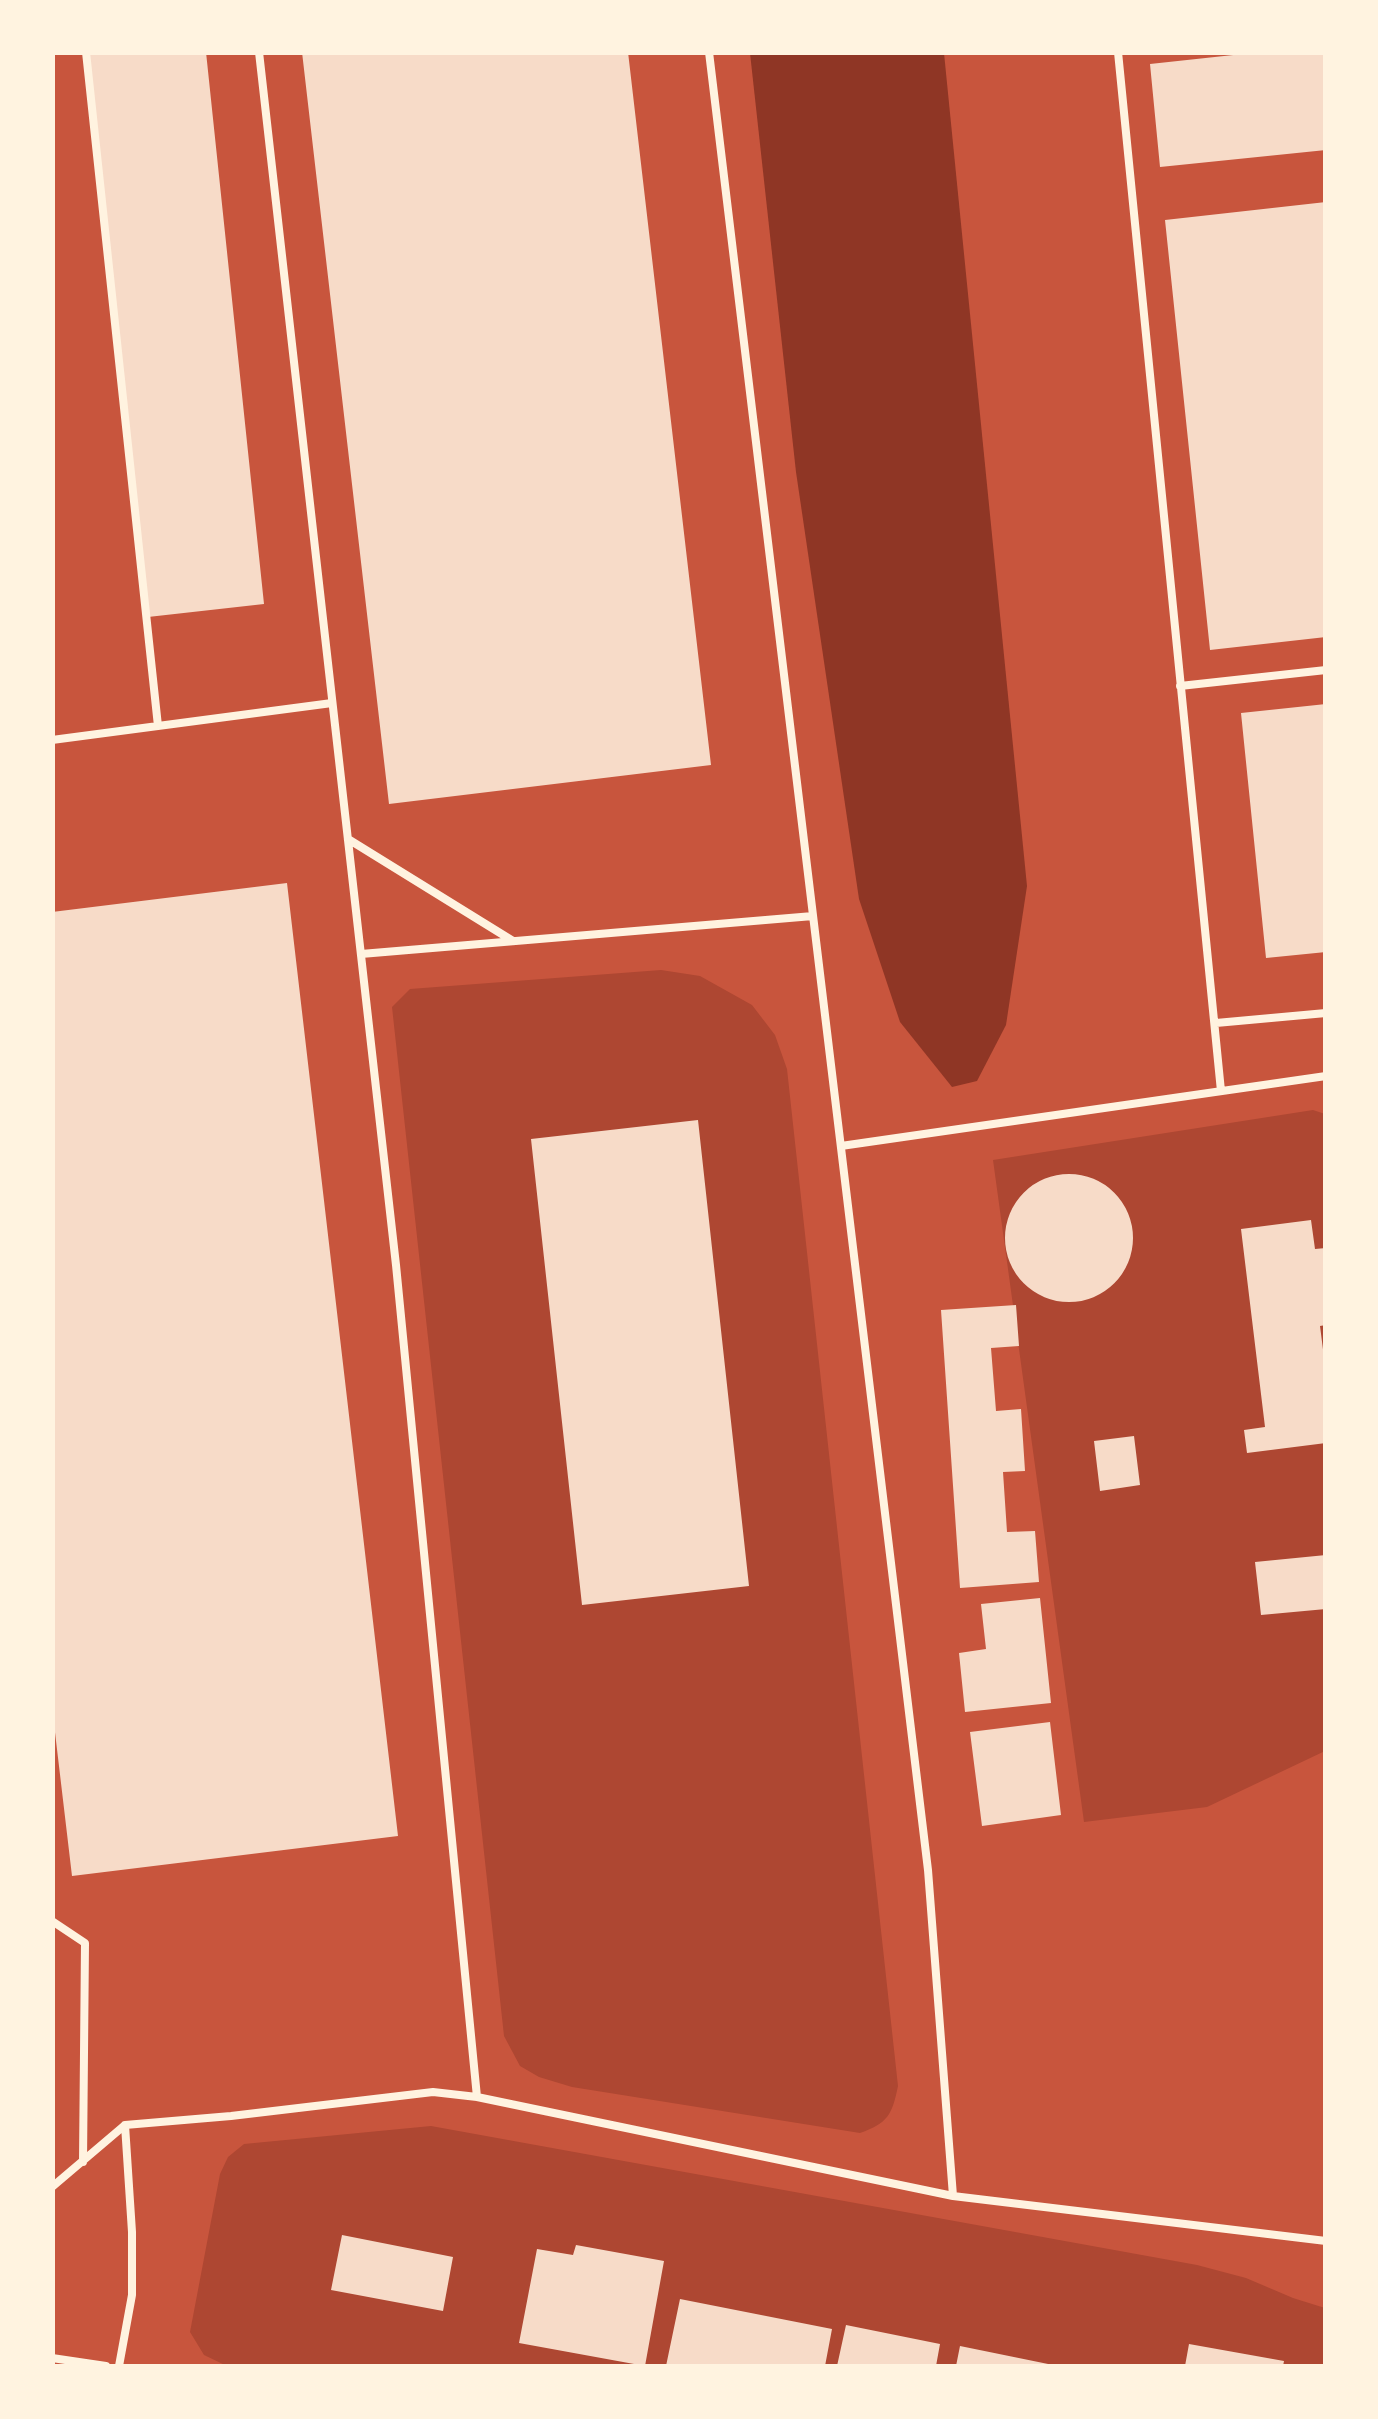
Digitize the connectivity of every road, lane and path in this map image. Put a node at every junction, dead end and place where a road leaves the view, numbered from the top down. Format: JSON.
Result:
{"nodes":[{"id":1,"x":86,"y":52,"type":"edge"},
{"id":2,"x":259,"y":52,"type":"edge"},
{"id":3,"x":709,"y":52,"type":"edge"},
{"id":4,"x":1118,"y":52,"type":"edge"},
{"id":5,"x":1326,"y":670,"type":"edge"},
{"id":6,"x":1180,"y":686,"type":"junction"},
{"id":7,"x":332,"y":703,"type":"junction"},
{"id":8,"x":158,"y":726,"type":"junction"},
{"id":9,"x":52,"y":740,"type":"edge"},
{"id":10,"x":348,"y":839,"type":"junction"},
{"id":11,"x":813,"y":916,"type":"junction"},
{"id":12,"x":513,"y":941,"type":"junction"},
{"id":13,"x":361,"y":954,"type":"junction"},
{"id":14,"x":1326,"y":1013,"type":"edge"},
{"id":15,"x":1216,"y":1022,"type":"junction"},
{"id":16,"x":1326,"y":1076,"type":"edge"},
{"id":17,"x":1221,"y":1091,"type":"junction"},
{"id":18,"x":841,"y":1146,"type":"junction"},
{"id":19,"x":52,"y":1921,"type":"edge"},
{"id":20,"x":476,"y":2097,"type":"junction"},
{"id":21,"x":126,"y":2125,"type":"junction"},
{"id":22,"x":83,"y":2162,"type":"junction"},
{"id":23,"x":52,"y":2188,"type":"edge"},
{"id":24,"x":953,"y":2196,"type":"junction"},
{"id":25,"x":1326,"y":2240,"type":"edge"},
{"id":26,"x":52,"y":2358,"type":"edge"},
{"id":27,"x":106,"y":2366,"type":"edge"},
{"id":28,"x":120,"y":2366,"type":"edge"}],
"edges":[{"from":1,"to":8,"type":"lane"},
{"from":2,"to":7,"type":"lane"},
{"from":3,"to":11,"type":"lane"},
{"from":4,"to":6,"type":"lane"},
{"from":5,"to":6,"type":"lane"},
{"from":6,"to":15,"type":"lane"},
{"from":7,"to":8,"type":"lane"},
{"from":7,"to":10,"type":"lane"},
{"from":8,"to":9,"type":"lane"},
{"from":10,"to":12,"type":"lane"},
{"from":10,"to":13,"type":"lane"},
{"from":11,"to":12,"type":"lane"},
{"from":11,"to":18,"type":"lane"},
{"from":12,"to":13,"type":"lane"},
{"from":13,"to":20,"type":"lane"},
{"from":14,"to":15,"type":"lane"},
{"from":15,"to":17,"type":"lane"},
{"from":16,"to":17,"type":"lane"},
{"from":17,"to":18,"type":"lane"},
{"from":18,"to":24,"type":"lane"},
{"from":19,"to":22,"type":"lane"},
{"from":20,"to":21,"type":"lane"},
{"from":20,"to":24,"type":"lane"},
{"from":21,"to":22,"type":"lane"},
{"from":21,"to":28,"type":"lane"},
{"from":22,"to":23,"type":"lane"},
{"from":24,"to":25,"type":"lane"},
{"from":26,"to":27,"type":"lane"}]}
